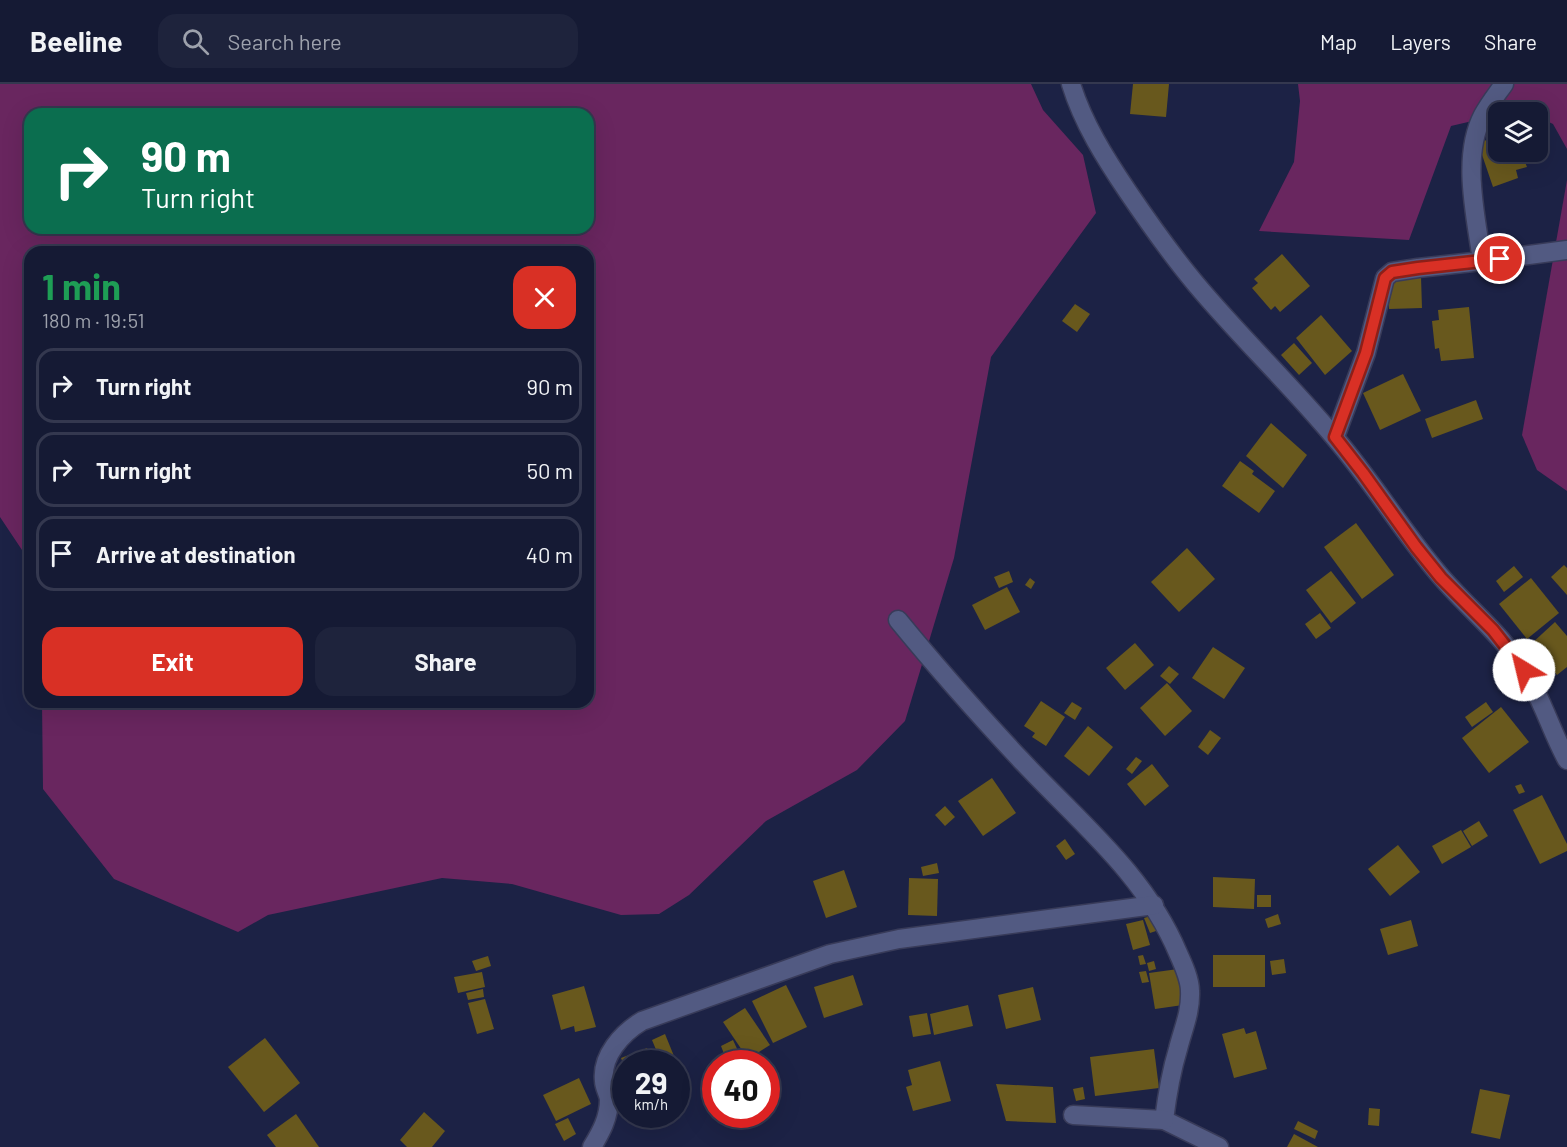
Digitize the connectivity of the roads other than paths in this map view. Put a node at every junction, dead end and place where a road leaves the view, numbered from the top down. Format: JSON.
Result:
{"nodes":[{"id":1,"x":1071,"y":84,"type":"edge"},
{"id":2,"x":1504,"y":84,"type":"edge"},
{"id":3,"x":1567,"y":250,"type":"edge"},
{"id":4,"x":1482,"y":261,"type":"junction"},
{"id":5,"x":1335,"y":437,"type":"junction"},
{"id":6,"x":898,"y":620,"type":"dead end"},
{"id":7,"x":1567,"y":760,"type":"edge"},
{"id":8,"x":1154,"y":905,"type":"junction"},
{"id":9,"x":1073,"y":1115,"type":"dead end"},
{"id":10,"x":1164,"y":1120,"type":"junction"},
{"id":11,"x":592,"y":1147,"type":"edge"},
{"id":12,"x":1219,"y":1147,"type":"edge"}],
"edges":[{"from":1,"to":5,"type":"street"},
{"from":2,"to":4,"type":"street"},
{"from":3,"to":4,"type":"street"},
{"from":4,"to":5,"type":"street"},
{"from":5,"to":7,"type":"street"},
{"from":6,"to":8,"type":"street"},
{"from":8,"to":10,"type":"street"},
{"from":8,"to":11,"type":"street"},
{"from":9,"to":10,"type":"street"},
{"from":10,"to":12,"type":"street"}]}
